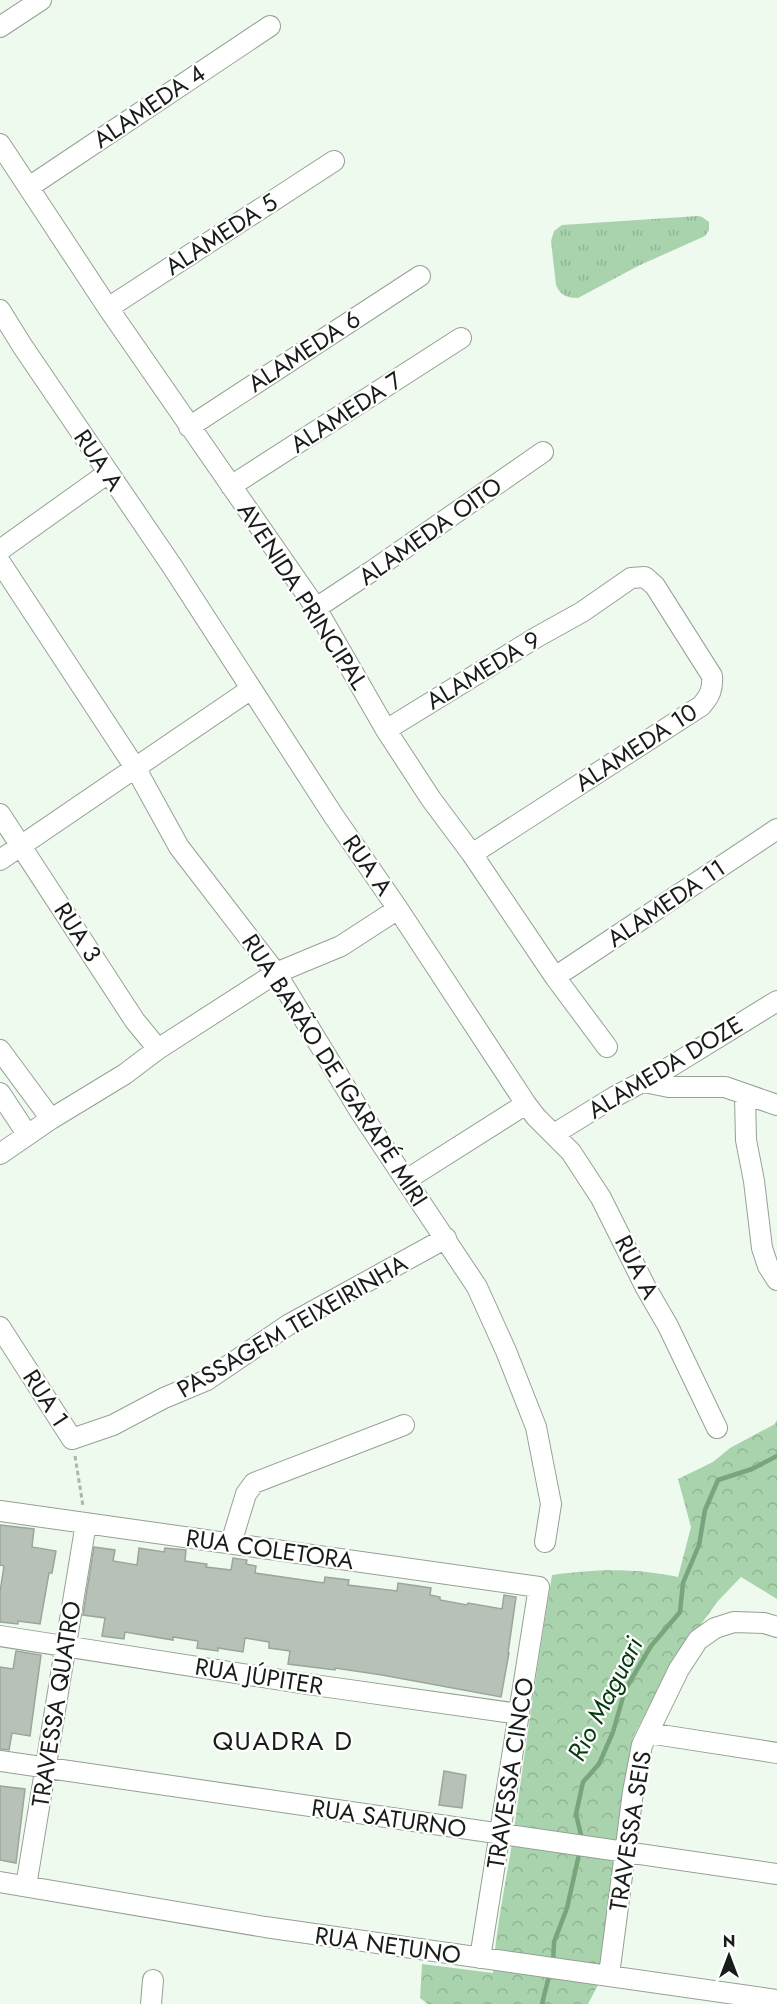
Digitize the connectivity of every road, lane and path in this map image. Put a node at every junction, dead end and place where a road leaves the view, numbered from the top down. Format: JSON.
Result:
{"nodes":[{"id":1,"x":41,"y":0,"type":"edge"},
{"id":2,"x":270,"y":26,"type":"dead end"},
{"id":3,"x":0,"y":27,"type":"edge"},
{"id":4,"x":0,"y":144,"type":"edge"},
{"id":5,"x":334,"y":161,"type":"dead end"},
{"id":6,"x":29,"y":187,"type":"junction"},
{"id":7,"x":420,"y":276,"type":"dead end"},
{"id":8,"x":108,"y":308,"type":"junction"},
{"id":9,"x":0,"y":310,"type":"edge"},
{"id":10,"x":460,"y":338,"type":"dead end"},
{"id":11,"x":189,"y":427,"type":"junction"},
{"id":12,"x":543,"y":452,"type":"dead end"},
{"id":13,"x":108,"y":473,"type":"junction"},
{"id":14,"x":231,"y":486,"type":"junction"},
{"id":15,"x":0,"y":550,"type":"edge"},
{"id":16,"x":0,"y":562,"type":"edge"},
{"id":17,"x":316,"y":608,"type":"junction"},
{"id":18,"x":582,"y":612,"type":"joint"},
{"id":19,"x":251,"y":689,"type":"junction"},
{"id":20,"x":386,"y":730,"type":"junction"},
{"id":21,"x":136,"y":769,"type":"junction"},
{"id":22,"x":0,"y":814,"type":"edge"},
{"id":23,"x":777,"y":829,"type":"edge"},
{"id":24,"x":20,"y":845,"type":"junction"},
{"id":25,"x":472,"y":854,"type":"junction"},
{"id":26,"x":0,"y":860,"type":"edge"},
{"id":27,"x":398,"y":909,"type":"junction"},
{"id":28,"x":276,"y":974,"type":"junction"},
{"id":29,"x":555,"y":977,"type":"junction"},
{"id":30,"x":777,"y":1001,"type":"edge"},
{"id":31,"x":608,"y":1047,"type":"dead end"},
{"id":32,"x":158,"y":1048,"type":"junction"},
{"id":33,"x":0,"y":1050,"type":"edge"},
{"id":34,"x":644,"y":1082,"type":"junction"},
{"id":35,"x":0,"y":1093,"type":"edge"},
{"id":36,"x":745,"y":1096,"type":"junction"},
{"id":37,"x":526,"y":1104,"type":"junction"},
{"id":38,"x":777,"y":1106,"type":"edge"},
{"id":39,"x":51,"y":1119,"type":"junction"},
{"id":40,"x":27,"y":1134,"type":"junction"},
{"id":41,"x":554,"y":1134,"type":"junction"},
{"id":42,"x":0,"y":1154,"type":"edge"},
{"id":43,"x":406,"y":1180,"type":"junction"},
{"id":44,"x":446,"y":1238,"type":"junction"},
{"id":45,"x":777,"y":1280,"type":"edge"},
{"id":46,"x":0,"y":1327,"type":"edge"},
{"id":47,"x":404,"y":1425,"type":"dead end"},
{"id":48,"x":717,"y":1428,"type":"dead end"},
{"id":49,"x":72,"y":1439,"type":"junction"},
{"id":50,"x":0,"y":1511,"type":"edge"},
{"id":51,"x":86,"y":1523,"type":"junction"},
{"id":52,"x":545,"y":1542,"type":"dead end"},
{"id":53,"x":231,"y":1543,"type":"junction"},
{"id":54,"x":539,"y":1587,"type":"joint"},
{"id":55,"x":777,"y":1627,"type":"edge"},
{"id":56,"x":0,"y":1636,"type":"edge"},
{"id":57,"x":65,"y":1646,"type":"junction"},
{"id":58,"x":519,"y":1714,"type":"junction"},
{"id":59,"x":648,"y":1733,"type":"junction"},
{"id":60,"x":777,"y":1753,"type":"edge"},
{"id":61,"x":0,"y":1761,"type":"edge"},
{"id":62,"x":46,"y":1768,"type":"junction"},
{"id":63,"x":500,"y":1834,"type":"junction"},
{"id":64,"x":625,"y":1853,"type":"junction"},
{"id":65,"x":777,"y":1874,"type":"edge"},
{"id":66,"x":0,"y":1882,"type":"edge"},
{"id":67,"x":26,"y":1886,"type":"junction"},
{"id":68,"x":480,"y":1958,"type":"junction"},
{"id":69,"x":609,"y":1975,"type":"junction"},
{"id":70,"x":153,"y":1980,"type":"dead end"},
{"id":71,"x":777,"y":2000,"type":"edge"},
{"id":72,"x":151,"y":2004,"type":"edge"}],
"edges":[{"from":1,"to":3,"type":"street"},
{"from":2,"to":6,"type":"street","name":"ALAMEDA 4"},
{"from":4,"to":6,"type":"street","name":"AVENIDA PRINCIPAL"},
{"from":5,"to":8,"type":"street","name":"ALAMEDA 5"},
{"from":6,"to":8,"type":"street","name":"AVENIDA PRINCIPAL"},
{"from":7,"to":11,"type":"street","name":"ALAMEDA 6"},
{"from":8,"to":11,"type":"street","name":"AVENIDA PRINCIPAL"},
{"from":9,"to":13,"type":"street","name":"RUA A"},
{"from":10,"to":14,"type":"street","name":"ALAMEDA 7"},
{"from":11,"to":14,"type":"street","name":"AVENIDA PRINCIPAL"},
{"from":12,"to":17,"type":"street","name":"ALAMEDA OITO"},
{"from":13,"to":15,"type":"street"},
{"from":13,"to":19,"type":"street","name":"RUA A"},
{"from":14,"to":17,"type":"street","name":"AVENIDA PRINCIPAL"},
{"from":16,"to":21,"type":"street","name":"RUA BARÃO DE IGARAPÉ MIRI"},
{"from":17,"to":20,"type":"street","name":"AVENIDA PRINCIPAL"},
{"from":18,"to":20,"type":"street","name":"ALAMEDA 9"},
{"from":18,"to":25,"type":"street","name":"ALAMEDA 10"},
{"from":19,"to":21,"type":"street"},
{"from":19,"to":27,"type":"street","name":"RUA A"},
{"from":20,"to":25,"type":"street","name":"AVENIDA PRINCIPAL"},
{"from":21,"to":24,"type":"street"},
{"from":21,"to":28,"type":"street","name":"RUA BARÃO DE IGARAPÉ MIRI"},
{"from":22,"to":24,"type":"street","name":"RUA 3"},
{"from":23,"to":29,"type":"street","name":"ALAMEDA 11"},
{"from":24,"to":26,"type":"street"},
{"from":24,"to":32,"type":"street","name":"RUA 3"},
{"from":25,"to":29,"type":"street","name":"AVENIDA PRINCIPAL"},
{"from":27,"to":28,"type":"street"},
{"from":27,"to":37,"type":"street","name":"RUA A"},
{"from":28,"to":32,"type":"street"},
{"from":28,"to":43,"type":"street","name":"RUA BARÃO DE IGARAPÉ MIRI"},
{"from":29,"to":31,"type":"street","name":"AVENIDA PRINCIPAL"},
{"from":30,"to":34,"type":"street","name":"ALAMEDA DOZE"},
{"from":32,"to":39,"type":"street"},
{"from":33,"to":39,"type":"street"},
{"from":34,"to":36,"type":"street"},
{"from":34,"to":41,"type":"street","name":"ALAMEDA DOZE"},
{"from":35,"to":40,"type":"street"},
{"from":36,"to":38,"type":"street"},
{"from":36,"to":45,"type":"street"},
{"from":37,"to":41,"type":"street","name":"RUA A"},
{"from":37,"to":43,"type":"street"},
{"from":39,"to":40,"type":"street"},
{"from":40,"to":42,"type":"street"},
{"from":41,"to":48,"type":"street","name":"RUA A"},
{"from":43,"to":44,"type":"street","name":"RUA BARÃO DE IGARAPÉ MIRI"},
{"from":44,"to":49,"type":"street","name":"PASSAGEM TEIXEIRINHA"},
{"from":44,"to":52,"type":"street","name":"RUA BARÃO DE IGARAPÉ MIRI"},
{"from":46,"to":49,"type":"street","name":"RUA 1"},
{"from":47,"to":53,"type":"street"},
{"from":49,"to":51,"type":"path"},
{"from":50,"to":51,"type":"street","name":"RUA COLETORA"},
{"from":51,"to":53,"type":"street","name":"RUA COLETORA"},
{"from":51,"to":57,"type":"street","name":"TRAVESSA QUATRO"},
{"from":53,"to":54,"type":"street","name":"RUA COLETORA"},
{"from":54,"to":58,"type":"street","name":"TRAVESSA CINCO"},
{"from":55,"to":59,"type":"street","name":"TRAVESSA SEIS"},
{"from":56,"to":57,"type":"street","name":"RUA JÚPITER"},
{"from":57,"to":58,"type":"street","name":"RUA JÚPITER"},
{"from":57,"to":62,"type":"street","name":"TRAVESSA QUATRO"},
{"from":58,"to":63,"type":"street","name":"TRAVESSA CINCO"},
{"from":59,"to":60,"type":"street"},
{"from":59,"to":64,"type":"street","name":"TRAVESSA SEIS"},
{"from":61,"to":62,"type":"street","name":"RUA SATURNO"},
{"from":62,"to":63,"type":"street","name":"RUA SATURNO"},
{"from":62,"to":67,"type":"street","name":"TRAVESSA QUATRO"},
{"from":63,"to":64,"type":"street","name":"RUA SATURNO"},
{"from":63,"to":68,"type":"street","name":"TRAVESSA CINCO"},
{"from":64,"to":65,"type":"street","name":"RUA SATURNO"},
{"from":64,"to":69,"type":"street","name":"TRAVESSA SEIS"},
{"from":66,"to":67,"type":"street","name":"RUA NETUNO"},
{"from":67,"to":68,"type":"street","name":"RUA NETUNO"},
{"from":68,"to":69,"type":"street","name":"RUA NETUNO"},
{"from":69,"to":71,"type":"street","name":"RUA NETUNO"},
{"from":70,"to":72,"type":"street"}]}
